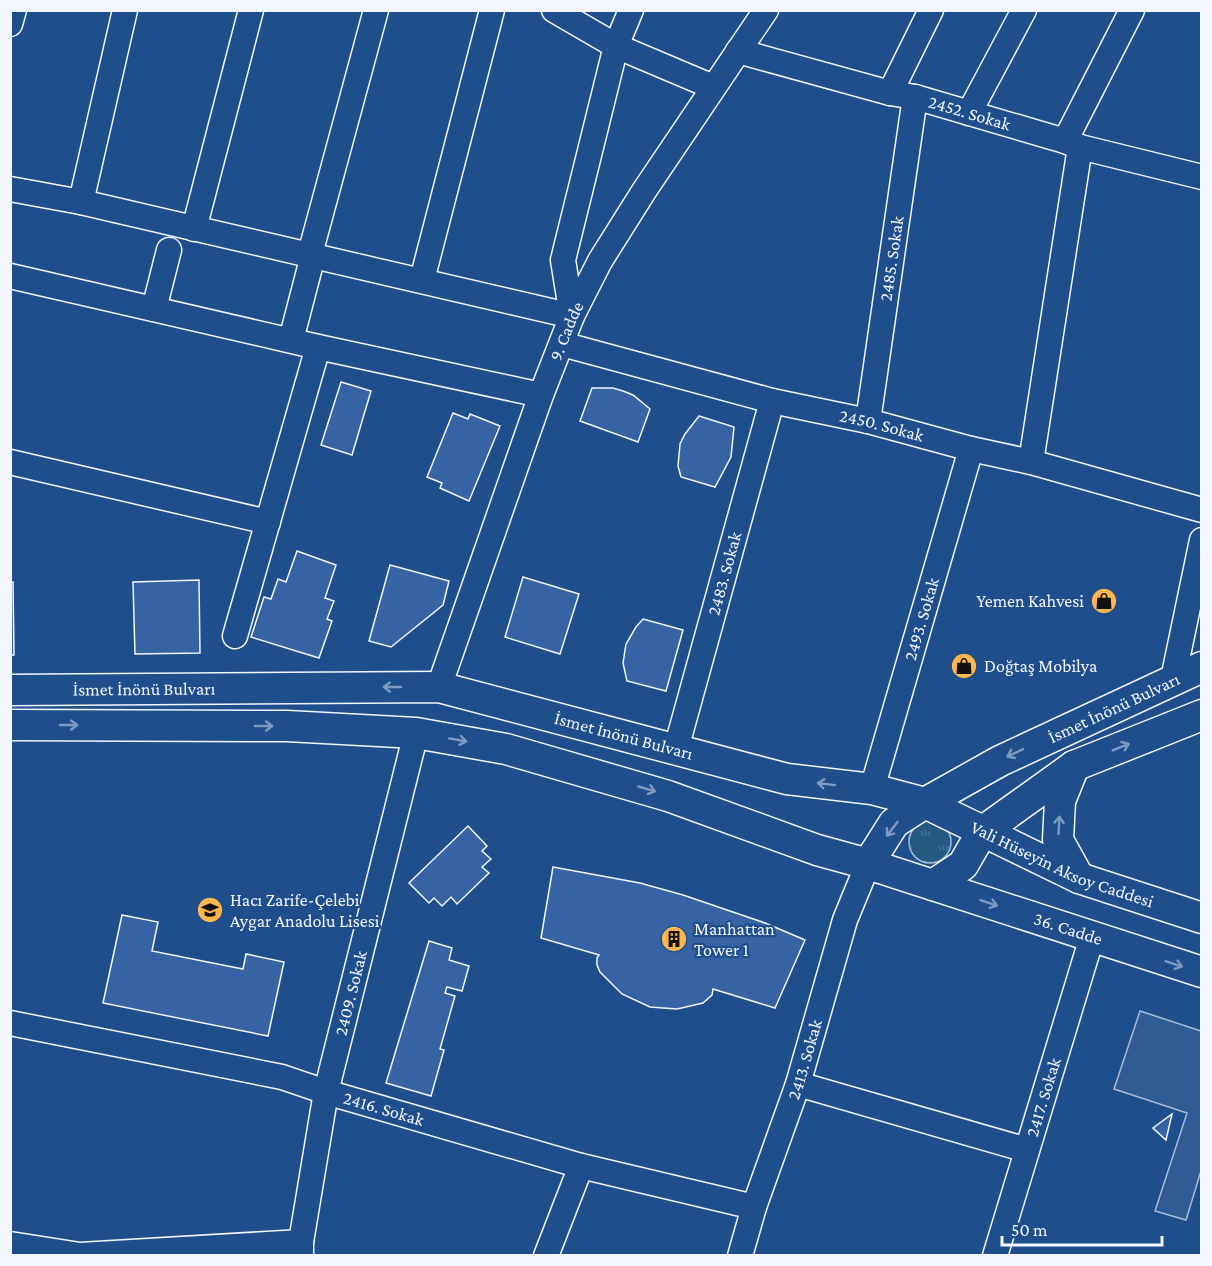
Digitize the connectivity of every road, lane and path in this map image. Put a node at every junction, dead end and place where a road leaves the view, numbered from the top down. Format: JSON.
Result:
{"nodes":[{"id":1,"x":14,"y":10,"type":"edge"},
{"id":2,"x":125,"y":10,"type":"edge"},
{"id":3,"x":251,"y":10,"type":"edge"},
{"id":4,"x":376,"y":10,"type":"edge"},
{"id":5,"x":492,"y":10,"type":"edge"},
{"id":6,"x":554,"y":10,"type":"edge"},
{"id":7,"x":631,"y":10,"type":"edge"},
{"id":8,"x":766,"y":10,"type":"edge"},
{"id":9,"x":931,"y":10,"type":"edge"},
{"id":10,"x":1024,"y":10,"type":"edge"},
{"id":11,"x":1132,"y":10,"type":"edge"},
{"id":12,"x":10,"y":24,"type":"edge"},
{"id":13,"x":616,"y":46,"type":"junction"},
{"id":14,"x":738,"y":51,"type":"junction"},
{"id":15,"x":713,"y":87,"type":"junction"},
{"id":16,"x":890,"y":93,"type":"junction"},
{"id":17,"x":915,"y":97,"type":"junction"},
{"id":18,"x":969,"y":112,"type":"junction"},
{"id":19,"x":1072,"y":144,"type":"junction"},
{"id":20,"x":1202,"y":177,"type":"edge"},
{"id":21,"x":10,"y":189,"type":"edge"},
{"id":22,"x":81,"y":202,"type":"junction"},
{"id":23,"x":194,"y":229,"type":"junction"},
{"id":24,"x":169,"y":250,"type":"dead end"},
{"id":25,"x":310,"y":254,"type":"junction"},
{"id":26,"x":10,"y":276,"type":"edge"},
{"id":27,"x":422,"y":280,"type":"junction"},
{"id":28,"x":154,"y":309,"type":"junction"},
{"id":29,"x":572,"y":316,"type":"junction"},
{"id":30,"x":291,"y":340,"type":"junction"},
{"id":31,"x":562,"y":344,"type":"junction"},
{"id":32,"x":318,"y":347,"type":"junction"},
{"id":33,"x":541,"y":395,"type":"junction"},
{"id":34,"x":772,"y":401,"type":"junction"},
{"id":35,"x":868,"y":422,"type":"junction"},
{"id":36,"x":971,"y":449,"type":"junction"},
{"id":37,"x":10,"y":462,"type":"edge"},
{"id":38,"x":1031,"y":462,"type":"junction"},
{"id":39,"x":1202,"y":510,"type":"edge"},
{"id":40,"x":268,"y":522,"type":"junction"},
{"id":41,"x":1202,"y":540,"type":"edge"},
{"id":42,"x":235,"y":636,"type":"dead end"},
{"id":43,"x":1202,"y":667,"type":"edge"},
{"id":44,"x":1173,"y":679,"type":"junction"},
{"id":45,"x":439,"y":687,"type":"junction"},
{"id":46,"x":10,"y":690,"type":"edge"},
{"id":47,"x":1202,"y":715,"type":"edge"},
{"id":48,"x":10,"y":725,"type":"edge"},
{"id":49,"x":416,"y":733,"type":"junction"},
{"id":50,"x":676,"y":748,"type":"junction"},
{"id":51,"x":1074,"y":766,"type":"junction"},
{"id":52,"x":872,"y":789,"type":"junction"},
{"id":53,"x":925,"y":803,"type":"junction"},
{"id":54,"x":982,"y":832,"type":"junction"},
{"id":55,"x":868,"y":864,"type":"junction"},
{"id":56,"x":1079,"y":878,"type":"junction"},
{"id":57,"x":933,"y":885,"type":"junction"},
{"id":58,"x":1202,"y":918,"type":"edge"},
{"id":59,"x":1092,"y":937,"type":"junction"},
{"id":60,"x":1202,"y":972,"type":"edge"},
{"id":61,"x":10,"y":1023,"type":"edge"},
{"id":62,"x":798,"y":1084,"type":"junction"},
{"id":63,"x":326,"y":1092,"type":"junction"},
{"id":64,"x":1027,"y":1150,"type":"junction"},
{"id":65,"x":581,"y":1166,"type":"junction"},
{"id":66,"x":754,"y":1207,"type":"junction"},
{"id":67,"x":10,"y":1244,"type":"edge"},
{"id":68,"x":301,"y":1249,"type":"edge"},
{"id":69,"x":546,"y":1256,"type":"edge"},
{"id":70,"x":740,"y":1256,"type":"edge"},
{"id":71,"x":995,"y":1256,"type":"edge"}],
"edges":[{"from":1,"to":12,"type":"street"},
{"from":2,"to":22,"type":"street"},
{"from":3,"to":23,"type":"street"},
{"from":4,"to":25,"type":"street"},
{"from":5,"to":27,"type":"street"},
{"from":6,"to":13,"type":"street"},
{"from":7,"to":13,"type":"street"},
{"from":8,"to":14,"type":"street","name":"9. Cadde"},
{"from":9,"to":16,"type":"street"},
{"from":10,"to":18,"type":"street"},
{"from":11,"to":19,"type":"street"},
{"from":13,"to":15,"type":"street"},
{"from":13,"to":29,"type":"street"},
{"from":14,"to":15,"type":"street","name":"9. Cadde"},
{"from":14,"to":16,"type":"street","name":"2452. Sokak"},
{"from":15,"to":29,"type":"street","name":"9. Cadde"},
{"from":16,"to":17,"type":"street","name":"2452. Sokak"},
{"from":17,"to":18,"type":"street","name":"2452. Sokak"},
{"from":17,"to":35,"type":"street","name":"2485. Sokak"},
{"from":18,"to":19,"type":"street","name":"2452. Sokak"},
{"from":19,"to":20,"type":"street","name":"2452. Sokak"},
{"from":19,"to":38,"type":"street"},
{"from":21,"to":22,"type":"street"},
{"from":22,"to":23,"type":"street"},
{"from":23,"to":25,"type":"street"},
{"from":24,"to":28,"type":"street"},
{"from":25,"to":27,"type":"street"},
{"from":25,"to":30,"type":"street"},
{"from":26,"to":28,"type":"street"},
{"from":27,"to":29,"type":"street"},
{"from":28,"to":30,"type":"street"},
{"from":29,"to":31,"type":"street","name":"9. Cadde"},
{"from":30,"to":32,"type":"street"},
{"from":31,"to":33,"type":"street","name":"9. Cadde"},
{"from":31,"to":34,"type":"street","name":"2450. Sokak"},
{"from":32,"to":33,"type":"street"},
{"from":32,"to":40,"type":"street"},
{"from":33,"to":45,"type":"street","name":"9. Cadde"},
{"from":34,"to":35,"type":"street","name":"2450. Sokak"},
{"from":34,"to":50,"type":"street","name":"2483. Sokak"},
{"from":35,"to":36,"type":"street","name":"2450. Sokak"},
{"from":36,"to":38,"type":"street","name":"2450. Sokak"},
{"from":36,"to":52,"type":"street","name":"2493. Sokak"},
{"from":37,"to":40,"type":"street"},
{"from":38,"to":39,"type":"street","name":"2450. Sokak"},
{"from":40,"to":42,"type":"street"},
{"from":41,"to":44,"type":"street"},
{"from":43,"to":44,"type":"main road","name":"İsmet İnönü Bulvarı"},
{"from":44,"to":53,"type":"main road","name":"İsmet İnönü Bulvarı","one_way":true},
{"from":45,"to":46,"type":"main road","name":"İsmet İnönü Bulvarı","one_way":true},
{"from":45,"to":50,"type":"main road","name":"İsmet İnönü Bulvarı"},
{"from":51,"to":47,"type":"main road","name":"İsmet İnönü Bulvarı","one_way":true},
{"from":48,"to":49,"type":"main road","name":"İsmet İnönü Bulvarı","one_way":true},
{"from":49,"to":55,"type":"main road","name":"İsmet İnönü Bulvarı","one_way":true},
{"from":49,"to":63,"type":"street","name":"2409. Sokak"},
{"from":52,"to":50,"type":"main road","name":"İsmet İnönü Bulvarı","one_way":true},
{"from":51,"to":54,"type":"main road","name":"İsmet İnönü Bulvarı"},
{"from":56,"to":51,"type":"main road","one_way":true},
{"from":52,"to":53,"type":"main road","name":"İsmet İnönü Bulvarı"},
{"from":53,"to":54,"type":"main road","name":"Vali Hüseyin Aksoy Caddesi"},
{"from":53,"to":55,"type":"main road","one_way":true},
{"from":54,"to":56,"type":"main road","name":"Vali Hüseyin Aksoy Caddesi"},
{"from":54,"to":57,"type":"main road"},
{"from":55,"to":57,"type":"main road","name":"İsmet İnönü Bulvarı"},
{"from":55,"to":62,"type":"street","name":"2413. Sokak"},
{"from":56,"to":58,"type":"main road","name":"Vali Hüseyin Aksoy Caddesi"},
{"from":57,"to":59,"type":"main road","name":"36. Cadde","one_way":true},
{"from":59,"to":60,"type":"main road","name":"36. Cadde","one_way":true},
{"from":59,"to":64,"type":"street","name":"2417. Sokak"},
{"from":61,"to":63,"type":"street","name":"2416. Sokak"},
{"from":62,"to":64,"type":"street"},
{"from":62,"to":66,"type":"street","name":"2413. Sokak"},
{"from":63,"to":65,"type":"street","name":"2416. Sokak"},
{"from":63,"to":68,"type":"street","name":"2409. Sokak"},
{"from":64,"to":71,"type":"street","name":"2417. Sokak"},
{"from":65,"to":66,"type":"street","name":"2416. Sokak"},
{"from":65,"to":69,"type":"street"},
{"from":66,"to":70,"type":"street","name":"2413. Sokak"},
{"from":67,"to":68,"type":"street"}]}
